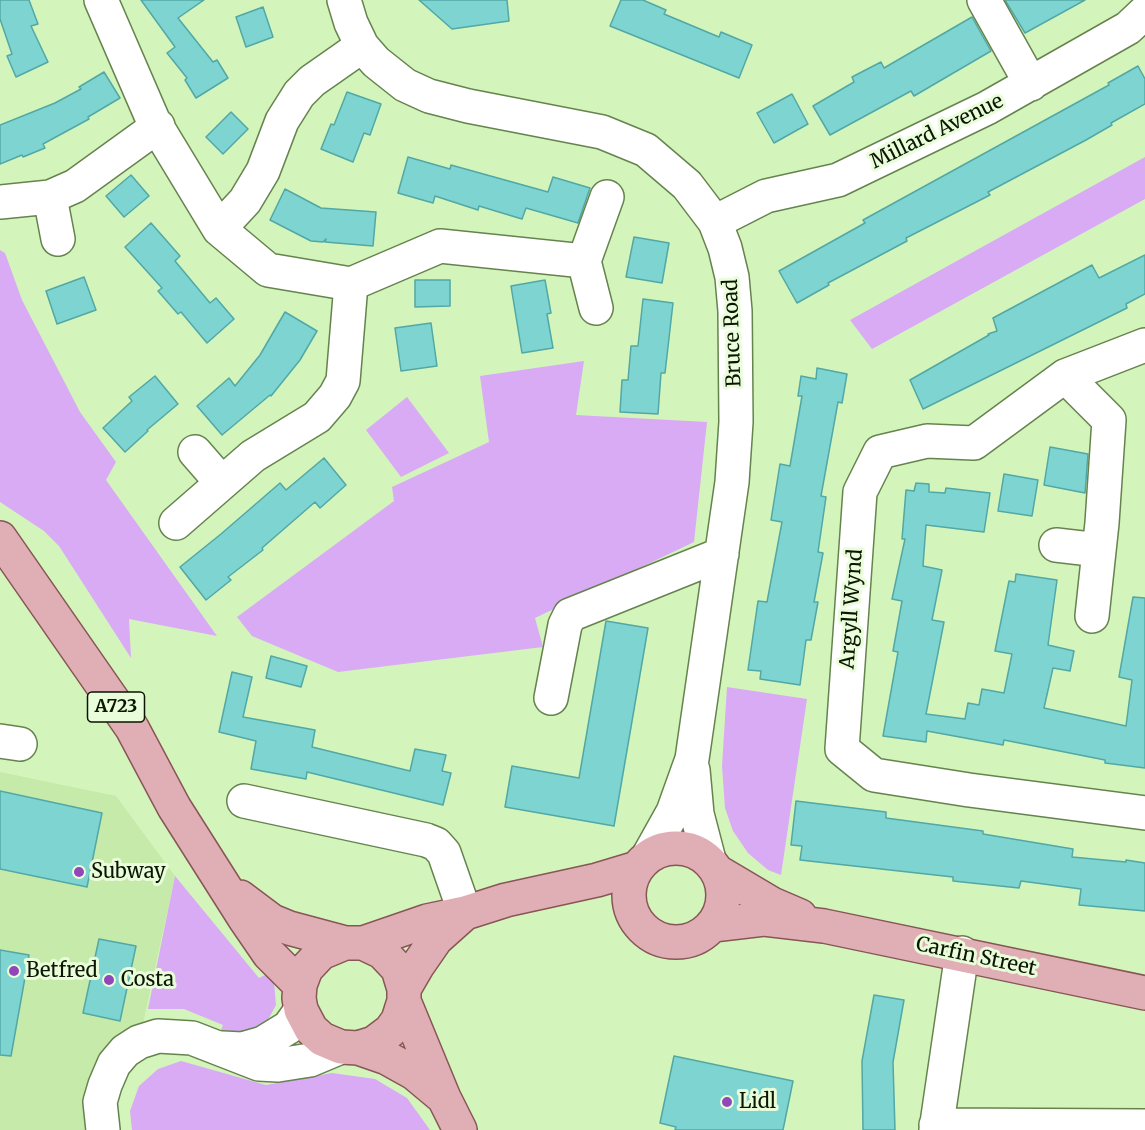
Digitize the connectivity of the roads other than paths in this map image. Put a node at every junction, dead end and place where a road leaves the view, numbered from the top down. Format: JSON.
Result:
{"nodes":[{"id":1,"x":101,"y":0,"type":"edge"},
{"id":2,"x":344,"y":0,"type":"edge"},
{"id":3,"x":984,"y":0,"type":"edge"},
{"id":4,"x":1145,"y":12,"type":"edge"},
{"id":5,"x":362,"y":46,"type":"junction"},
{"id":6,"x":1031,"y":84,"type":"junction"},
{"id":7,"x":158,"y":126,"type":"junction"},
{"id":8,"x":50,"y":196,"type":"junction"},
{"id":9,"x":608,"y":197,"type":"dead end"},
{"id":10,"x":0,"y":202,"type":"edge"},
{"id":11,"x":715,"y":222,"type":"junction"},
{"id":12,"x":219,"y":229,"type":"junction"},
{"id":13,"x":58,"y":239,"type":"dead end"},
{"id":14,"x":585,"y":261,"type":"junction"},
{"id":15,"x":351,"y":284,"type":"junction"},
{"id":16,"x":596,"y":308,"type":"dead end"},
{"id":17,"x":1145,"y":345,"type":"edge"},
{"id":18,"x":1065,"y":376,"type":"junction"},
{"id":19,"x":195,"y":452,"type":"dead end"},
{"id":20,"x":222,"y":483,"type":"junction"},
{"id":21,"x":176,"y":523,"type":"dead end"},
{"id":22,"x":0,"y":538,"type":"edge"},
{"id":23,"x":1056,"y":545,"type":"dead end"},
{"id":24,"x":1099,"y":550,"type":"junction"},
{"id":25,"x":722,"y":554,"type":"junction"},
{"id":26,"x":1092,"y":616,"type":"dead end"},
{"id":27,"x":551,"y":698,"type":"dead end"},
{"id":28,"x":692,"y":759,"type":"junction"},
{"id":29,"x":244,"y":801,"type":"dead end"},
{"id":30,"x":1145,"y":813,"type":"edge"},
{"id":31,"x":643,"y":862,"type":"junction"},
{"id":32,"x":713,"y":866,"type":"junction"},
{"id":33,"x":222,"y":883,"type":"junction"},
{"id":34,"x":550,"y":891,"type":"junction"},
{"id":35,"x":465,"y":913,"type":"junction"},
{"id":36,"x":635,"y":920,"type":"junction"},
{"id":37,"x":713,"y":925,"type":"junction"},
{"id":38,"x":824,"y":926,"type":"junction"},
{"id":39,"x":354,"y":943,"type":"junction"},
{"id":40,"x":962,"y":953,"type":"junction"},
{"id":41,"x":1139,"y":990,"type":"edge"},
{"id":42,"x":404,"y":995,"type":"junction"},
{"id":43,"x":300,"y":998,"type":"junction"},
{"id":44,"x":350,"y":1047,"type":"junction"},
{"id":45,"x":217,"y":1048,"type":"junction"},
{"id":46,"x":444,"y":1098,"type":"junction"},
{"id":47,"x":1145,"y":1126,"type":"edge"},
{"id":48,"x":936,"y":1128,"type":"edge"},
{"id":49,"x":103,"y":1130,"type":"edge"},
{"id":50,"x":460,"y":1130,"type":"edge"}],
"edges":[{"from":1,"to":7,"type":"street"},
{"from":2,"to":5,"type":"street","name":"Bruce Road"},
{"from":3,"to":6,"type":"street"},
{"from":4,"to":6,"type":"street","name":"Millard Avenue"},
{"from":5,"to":11,"type":"street","name":"Bruce Road"},
{"from":5,"to":12,"type":"street"},
{"from":6,"to":11,"type":"street","name":"Millard Avenue"},
{"from":7,"to":8,"type":"street"},
{"from":7,"to":12,"type":"street"},
{"from":8,"to":10,"type":"street"},
{"from":8,"to":13,"type":"street"},
{"from":9,"to":14,"type":"street"},
{"from":11,"to":25,"type":"street","name":"Bruce Road"},
{"from":12,"to":15,"type":"street"},
{"from":14,"to":15,"type":"street"},
{"from":14,"to":16,"type":"street"},
{"from":15,"to":20,"type":"street"},
{"from":17,"to":18,"type":"street","name":"Argyll Wynd"},
{"from":18,"to":24,"type":"street"},
{"from":18,"to":30,"type":"street","name":"Argyll Wynd"},
{"from":19,"to":20,"type":"street"},
{"from":20,"to":21,"type":"street"},
{"from":22,"to":33,"type":"main road","number":"A723"},
{"from":23,"to":24,"type":"street"},
{"from":24,"to":26,"type":"street"},
{"from":25,"to":27,"type":"street"},
{"from":25,"to":28,"type":"street","name":"Bruce Road"},
{"from":28,"to":31,"type":"street","name":"Bruce Road"},
{"from":28,"to":32,"type":"street","name":"Bruce Road"},
{"from":29,"to":35,"type":"street"},
{"from":31,"to":32,"type":"main road"},
{"from":31,"to":34,"type":"main road"},
{"from":31,"to":36,"type":"main road"},
{"from":32,"to":37,"type":"main road"},
{"from":32,"to":38,"type":"main road","name":"Carfin Street"},
{"from":33,"to":39,"type":"main road","number":"A723"},
{"from":33,"to":43,"type":"main road","number":"A723"},
{"from":34,"to":35,"type":"main road"},
{"from":34,"to":36,"type":"main road"},
{"from":35,"to":39,"type":"main road"},
{"from":35,"to":42,"type":"main road"},
{"from":36,"to":37,"type":"main road"},
{"from":37,"to":38,"type":"main road","name":"Carfin Street"},
{"from":38,"to":40,"type":"main road","name":"Carfin Street"},
{"from":39,"to":42,"type":"main road","number":"A723"},
{"from":39,"to":43,"type":"main road"},
{"from":40,"to":41,"type":"main road","name":"Carfin Street"},
{"from":40,"to":48,"type":"street"},
{"from":42,"to":44,"type":"main road"},
{"from":42,"to":46,"type":"main road","number":"A723"},
{"from":43,"to":44,"type":"main road","number":"A723"},
{"from":43,"to":45,"type":"street"},
{"from":44,"to":45,"type":"street"},
{"from":44,"to":46,"type":"main road","number":"A723"},
{"from":45,"to":49,"type":"street"},
{"from":46,"to":50,"type":"main road","number":"A723"},
{"from":47,"to":48,"type":"street"}]}
